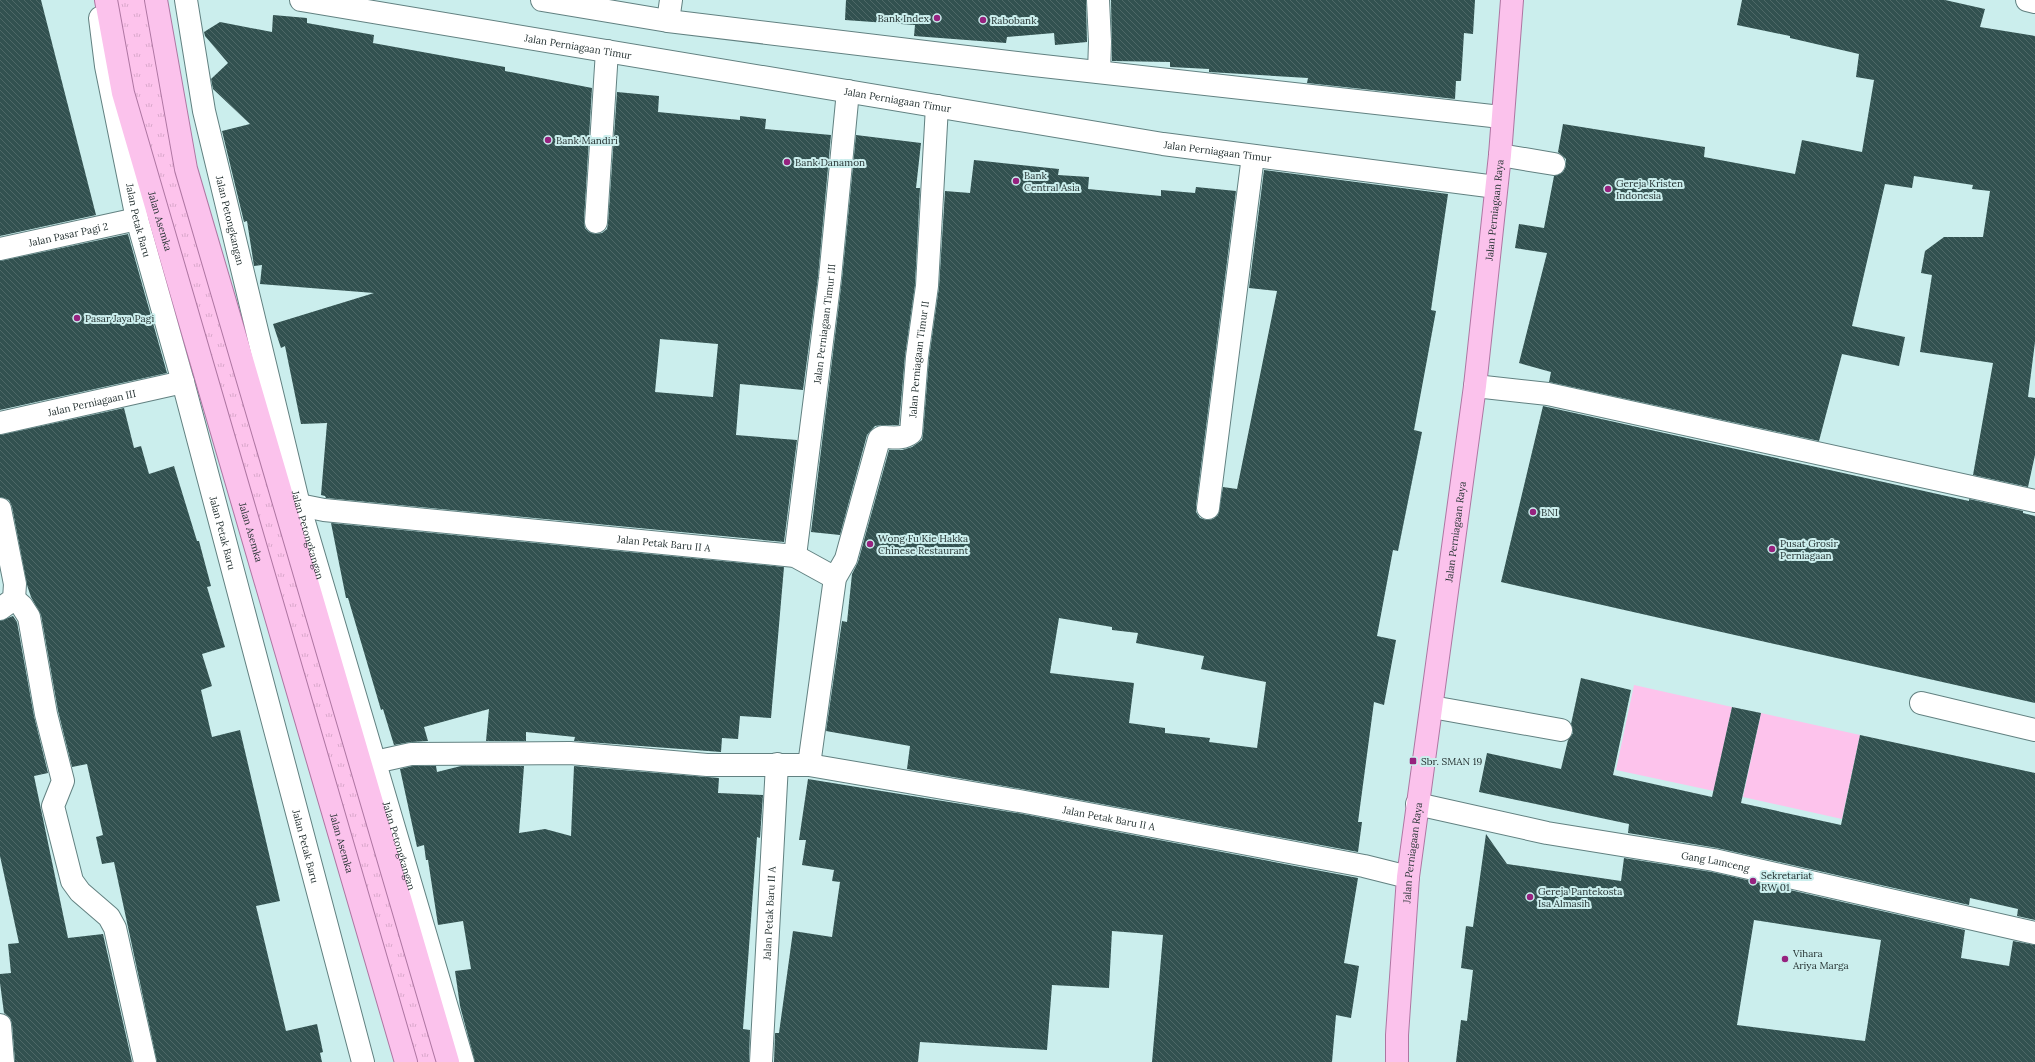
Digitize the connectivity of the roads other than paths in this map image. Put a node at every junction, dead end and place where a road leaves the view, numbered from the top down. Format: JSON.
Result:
{"nodes":[{"id":1,"x":98,"y":0,"type":"edge"},
{"id":2,"x":106,"y":0,"type":"edge"},
{"id":3,"x":156,"y":0,"type":"edge"},
{"id":4,"x":186,"y":0,"type":"edge"},
{"id":5,"x":301,"y":0,"type":"edge"},
{"id":6,"x":542,"y":0,"type":"edge"},
{"id":7,"x":1098,"y":0,"type":"edge"},
{"id":8,"x":1512,"y":0,"type":"edge"},
{"id":9,"x":2027,"y":0,"type":"edge"},
{"id":10,"x":2035,"y":2,"type":"edge"},
{"id":11,"x":670,"y":10,"type":"edge"},
{"id":12,"x":607,"y":51,"type":"junction"},
{"id":13,"x":1099,"y":72,"type":"junction"},
{"id":14,"x":848,"y":91,"type":"junction"},
{"id":15,"x":937,"y":106,"type":"junction"},
{"id":16,"x":1501,"y":117,"type":"junction"},
{"id":17,"x":1500,"y":155,"type":"junction"},
{"id":18,"x":1254,"y":156,"type":"junction"},
{"id":19,"x":1554,"y":164,"type":"dead end"},
{"id":20,"x":1496,"y":187,"type":"junction"},
{"id":21,"x":137,"y":219,"type":"junction"},
{"id":22,"x":596,"y":222,"type":"dead end"},
{"id":23,"x":0,"y":249,"type":"edge"},
{"id":24,"x":183,"y":382,"type":"junction"},
{"id":25,"x":1474,"y":386,"type":"junction"},
{"id":26,"x":0,"y":423,"type":"edge"},
{"id":27,"x":2035,"y":501,"type":"edge"},
{"id":28,"x":299,"y":506,"type":"junction"},
{"id":29,"x":1208,"y":508,"type":"dead end"},
{"id":30,"x":0,"y":509,"type":"edge"},
{"id":31,"x":795,"y":556,"type":"junction"},
{"id":32,"x":836,"y":578,"type":"junction"},
{"id":33,"x":7,"y":604,"type":"edge"},
{"id":34,"x":1921,"y":703,"type":"dead end"},
{"id":35,"x":1432,"y":707,"type":"junction"},
{"id":36,"x":1561,"y":730,"type":"dead end"},
{"id":37,"x":2035,"y":730,"type":"edge"},
{"id":38,"x":375,"y":762,"type":"junction"},
{"id":39,"x":777,"y":764,"type":"junction"},
{"id":40,"x":809,"y":765,"type":"junction"},
{"id":41,"x":1417,"y":804,"type":"junction"},
{"id":42,"x":1408,"y":877,"type":"junction"},
{"id":43,"x":2035,"y":933,"type":"edge"},
{"id":44,"x":0,"y":1025,"type":"edge"},
{"id":45,"x":3,"y":1062,"type":"edge"},
{"id":46,"x":145,"y":1062,"type":"edge"},
{"id":47,"x":363,"y":1062,"type":"edge"},
{"id":48,"x":406,"y":1062,"type":"edge"},
{"id":49,"x":448,"y":1062,"type":"edge"},
{"id":50,"x":463,"y":1062,"type":"edge"},
{"id":51,"x":761,"y":1062,"type":"edge"},
{"id":52,"x":1398,"y":1062,"type":"edge"}],
"edges":[{"from":1,"to":21,"type":"street","name":"Jalan Petak Baru"},
{"from":2,"to":48,"type":"main road","name":"Jalan Asemka"},
{"from":3,"to":49,"type":"main road"},
{"from":4,"to":28,"type":"street","name":"Jalan Petongkangan"},
{"from":5,"to":12,"type":"street","name":"Jalan Perniagaan Timur"},
{"from":6,"to":11,"type":"street"},
{"from":7,"to":13,"type":"street"},
{"from":8,"to":16,"type":"main road","name":"Jalan Perniagaan Raya"},
{"from":9,"to":10,"type":"street"},
{"from":11,"to":13,"type":"street"},
{"from":12,"to":14,"type":"street","name":"Jalan Perniagaan Timur"},
{"from":12,"to":22,"type":"street"},
{"from":13,"to":16,"type":"street"},
{"from":14,"to":15,"type":"street","name":"Jalan Perniagaan Timur"},
{"from":14,"to":31,"type":"street","name":"Jalan Perniagaan Timur III"},
{"from":15,"to":18,"type":"street","name":"Jalan Perniagaan Timur"},
{"from":15,"to":32,"type":"street","name":"Jalan Perniagaan Timur II"},
{"from":16,"to":17,"type":"main road","name":"Jalan Perniagaan Raya"},
{"from":17,"to":19,"type":"street"},
{"from":17,"to":20,"type":"main road","name":"Jalan Perniagaan Raya"},
{"from":18,"to":20,"type":"street","name":"Jalan Perniagaan Timur"},
{"from":18,"to":29,"type":"street"},
{"from":20,"to":25,"type":"main road","name":"Jalan Perniagaan Raya"},
{"from":21,"to":23,"type":"street","name":"Jalan Pasar Pagi 2"},
{"from":21,"to":24,"type":"street","name":"Jalan Petak Baru"},
{"from":24,"to":26,"type":"street","name":"Jalan Perniagaan III"},
{"from":24,"to":47,"type":"street","name":"Jalan Petak Baru"},
{"from":25,"to":27,"type":"street"},
{"from":25,"to":35,"type":"main road","name":"Jalan Perniagaan Raya"},
{"from":28,"to":31,"type":"street","name":"Jalan Petak Baru II A"},
{"from":28,"to":38,"type":"street","name":"Jalan Petongkangan"},
{"from":30,"to":33,"type":"street"},
{"from":31,"to":32,"type":"street","name":"Jalan Petak Baru II A"},
{"from":32,"to":40,"type":"street"},
{"from":33,"to":46,"type":"street"},
{"from":34,"to":37,"type":"street"},
{"from":35,"to":36,"type":"street"},
{"from":35,"to":41,"type":"main road","name":"Jalan Perniagaan Raya"},
{"from":38,"to":39,"type":"street","name":"Jalan Petak Baru II A"},
{"from":38,"to":50,"type":"street","name":"Jalan Petongkangan"},
{"from":39,"to":40,"type":"street","name":"Jalan Petak Baru II A"},
{"from":39,"to":51,"type":"street","name":"Jalan Petak Baru II A"},
{"from":40,"to":42,"type":"street","name":"Jalan Petak Baru II A"},
{"from":41,"to":42,"type":"main road","name":"Jalan Perniagaan Raya"},
{"from":41,"to":43,"type":"street","name":"Gang Lamceng"},
{"from":42,"to":52,"type":"main road","name":"Jalan Perniagaan Raya"},
{"from":44,"to":45,"type":"street"}]}
